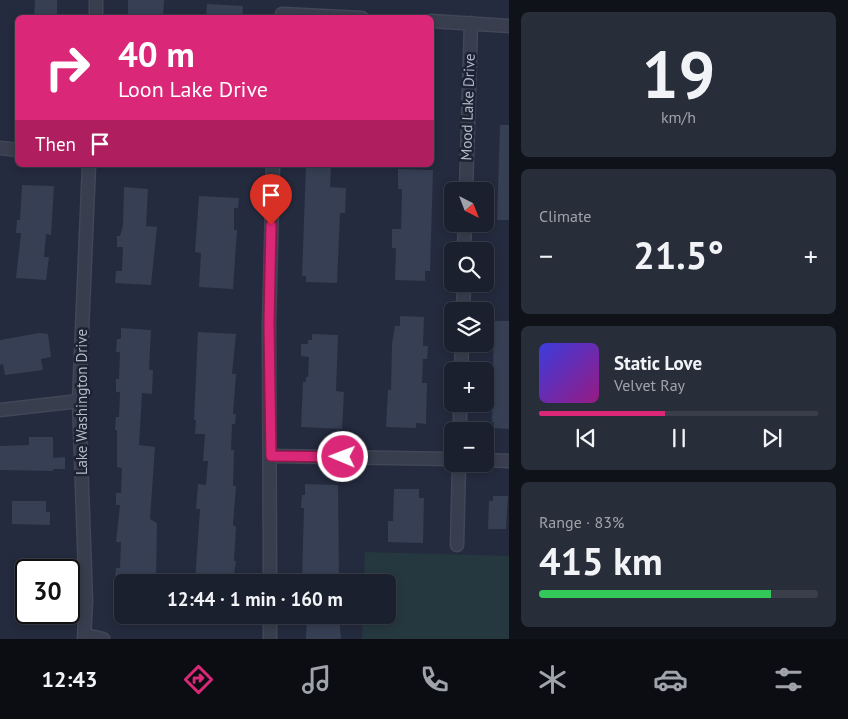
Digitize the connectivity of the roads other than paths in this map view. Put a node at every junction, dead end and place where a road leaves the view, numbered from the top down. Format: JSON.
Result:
{"nodes":[{"id":1,"x":96,"y":0,"type":"edge"},
{"id":2,"x":282,"y":0,"type":"edge"},
{"id":3,"x":96,"y":15,"type":"edge"},
{"id":4,"x":282,"y":15,"type":"edge"},
{"id":5,"x":434,"y":21,"type":"edge"},
{"id":6,"x":471,"y":24,"type":"junction"},
{"id":7,"x":509,"y":26,"type":"edge"},
{"id":8,"x":0,"y":148,"type":"edge"},
{"id":9,"x":15,"y":150,"type":"edge"},
{"id":10,"x":89,"y":167,"type":"edge"},
{"id":11,"x":273,"y":167,"type":"edge"},
{"id":12,"x":466,"y":182,"type":"edge"},
{"id":13,"x":79,"y":401,"type":"junction"},
{"id":14,"x":0,"y":410,"type":"edge"},
{"id":15,"x":271,"y":456,"type":"junction"},
{"id":16,"x":444,"y":459,"type":"edge"},
{"id":17,"x":494,"y":460,"type":"edge"},
{"id":18,"x":509,"y":461,"type":"edge"},
{"id":19,"x":459,"y":472,"type":"edge"},
{"id":20,"x":457,"y":545,"type":"dead end"},
{"id":21,"x":270,"y":574,"type":"edge"},
{"id":22,"x":270,"y":624,"type":"edge"},
{"id":23,"x":85,"y":637,"type":"edge"},
{"id":24,"x":103,"y":639,"type":"edge"},
{"id":25,"x":270,"y":639,"type":"edge"}],
"edges":[{"from":1,"to":3,"type":"street"},
{"from":2,"to":4,"type":"street"},
{"from":5,"to":6,"type":"street"},
{"from":6,"to":7,"type":"street"},
{"from":6,"to":12,"type":"street","name":"Mood Lake Drive"},
{"from":8,"to":9,"type":"street"},
{"from":10,"to":13,"type":"street","name":"Lake Washington Drive"},
{"from":11,"to":15,"type":"street"},
{"from":13,"to":14,"type":"street"},
{"from":13,"to":23,"type":"street","name":"Lake Washington Drive"},
{"from":15,"to":16,"type":"street"},
{"from":15,"to":21,"type":"street"},
{"from":17,"to":18,"type":"street"},
{"from":19,"to":20,"type":"street"},
{"from":22,"to":25,"type":"street"},
{"from":23,"to":24,"type":"street"}]}
